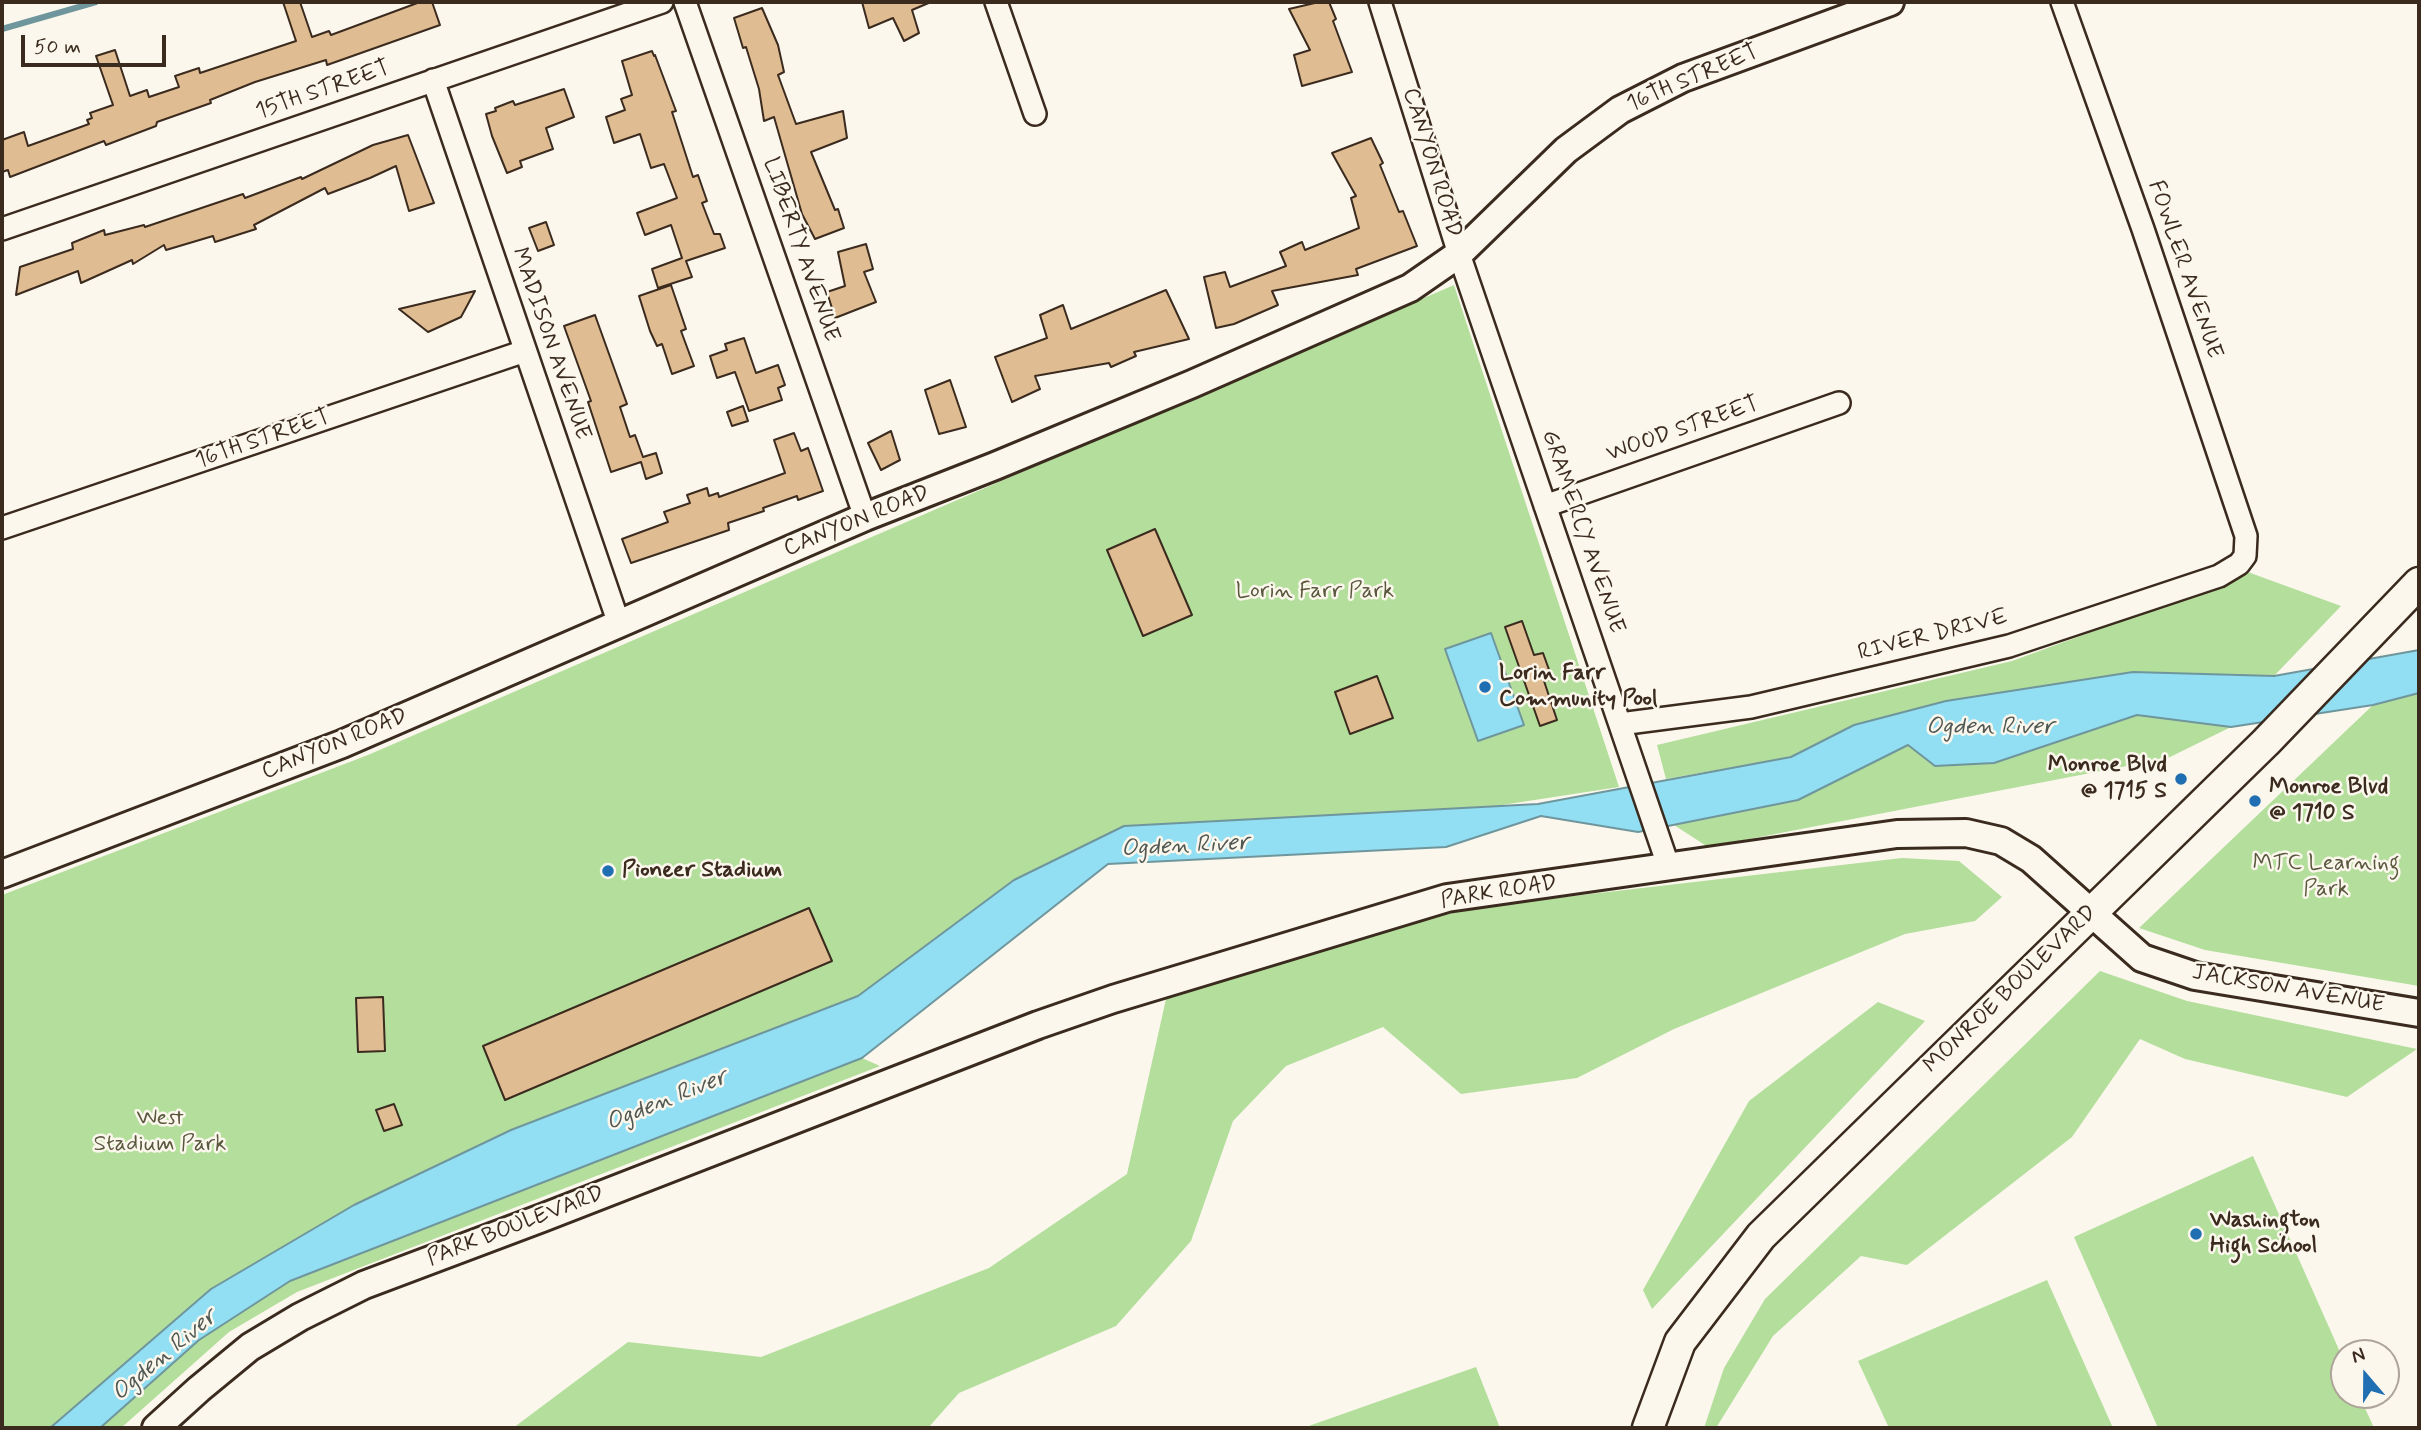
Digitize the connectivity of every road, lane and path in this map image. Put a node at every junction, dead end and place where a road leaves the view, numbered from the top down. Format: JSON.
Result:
{"nodes":[{"id":1,"x":662,"y":2,"type":"edge"},
{"id":2,"x":685,"y":2,"type":"edge"},
{"id":3,"x":996,"y":2,"type":"edge"},
{"id":4,"x":1380,"y":2,"type":"edge"},
{"id":5,"x":1891,"y":2,"type":"edge"},
{"id":6,"x":2062,"y":2,"type":"edge"},
{"id":7,"x":433,"y":80,"type":"junction"},
{"id":8,"x":1035,"y":114,"type":"dead end"},
{"id":9,"x":2,"y":229,"type":"edge"},
{"id":10,"x":1459,"y":254,"type":"junction"},
{"id":11,"x":525,"y":351,"type":"junction"},
{"id":12,"x":1839,"y":403,"type":"dead end"},
{"id":13,"x":1545,"y":506,"type":"junction"},
{"id":14,"x":865,"y":517,"type":"junction"},
{"id":15,"x":2,"y":528,"type":"edge"},
{"id":16,"x":2245,"y":556,"type":"joint"},
{"id":17,"x":2419,"y":583,"type":"edge"},
{"id":18,"x":619,"y":624,"type":"junction"},
{"id":19,"x":1620,"y":724,"type":"junction"},
{"id":20,"x":1668,"y":868,"type":"junction"},
{"id":21,"x":2,"y":874,"type":"edge"},
{"id":22,"x":2090,"y":913,"type":"junction"},
{"id":23,"x":2419,"y":1013,"type":"edge"},
{"id":24,"x":905,"y":1076,"type":"joint"},
{"id":25,"x":156,"y":1428,"type":"edge"},
{"id":26,"x":1648,"y":1428,"type":"edge"}],
"edges":[{"from":1,"to":7,"type":"street","name":"15TH STREET"},
{"from":2,"to":14,"type":"street","name":"LIBERTY AVENUE"},
{"from":3,"to":8,"type":"street"},
{"from":4,"to":10,"type":"street","name":"CANYON ROAD"},
{"from":5,"to":10,"type":"street","name":"16TH STREET"},
{"from":6,"to":16,"type":"street","name":"FOWLER AVENUE"},
{"from":7,"to":9,"type":"street","name":"15TH STREET"},
{"from":7,"to":11,"type":"street","name":"MADISON AVENUE"},
{"from":10,"to":13,"type":"street","name":"GRAMERCY AVENUE"},
{"from":10,"to":14,"type":"street","name":"CANYON ROAD"},
{"from":11,"to":15,"type":"street","name":"16TH STREET"},
{"from":11,"to":18,"type":"street","name":"MADISON AVENUE"},
{"from":12,"to":13,"type":"street","name":"WOOD STREET"},
{"from":13,"to":19,"type":"street","name":"GRAMERCY AVENUE"},
{"from":14,"to":18,"type":"street","name":"CANYON ROAD"},
{"from":16,"to":19,"type":"street","name":"RIVER DRIVE"},
{"from":17,"to":22,"type":"main road","name":"MONROE BOULEVARD"},
{"from":18,"to":21,"type":"street","name":"CANYON ROAD"},
{"from":19,"to":20,"type":"street","name":"GRAMERCY AVENUE"},
{"from":20,"to":22,"type":"street","name":"PARK ROAD"},
{"from":20,"to":24,"type":"street","name":"PARK ROAD"},
{"from":22,"to":23,"type":"street","name":"JACKSON AVENUE"},
{"from":22,"to":26,"type":"main road","name":"MONROE BOULEVARD"},
{"from":24,"to":25,"type":"street","name":"PARK BOULEVARD"}]}
